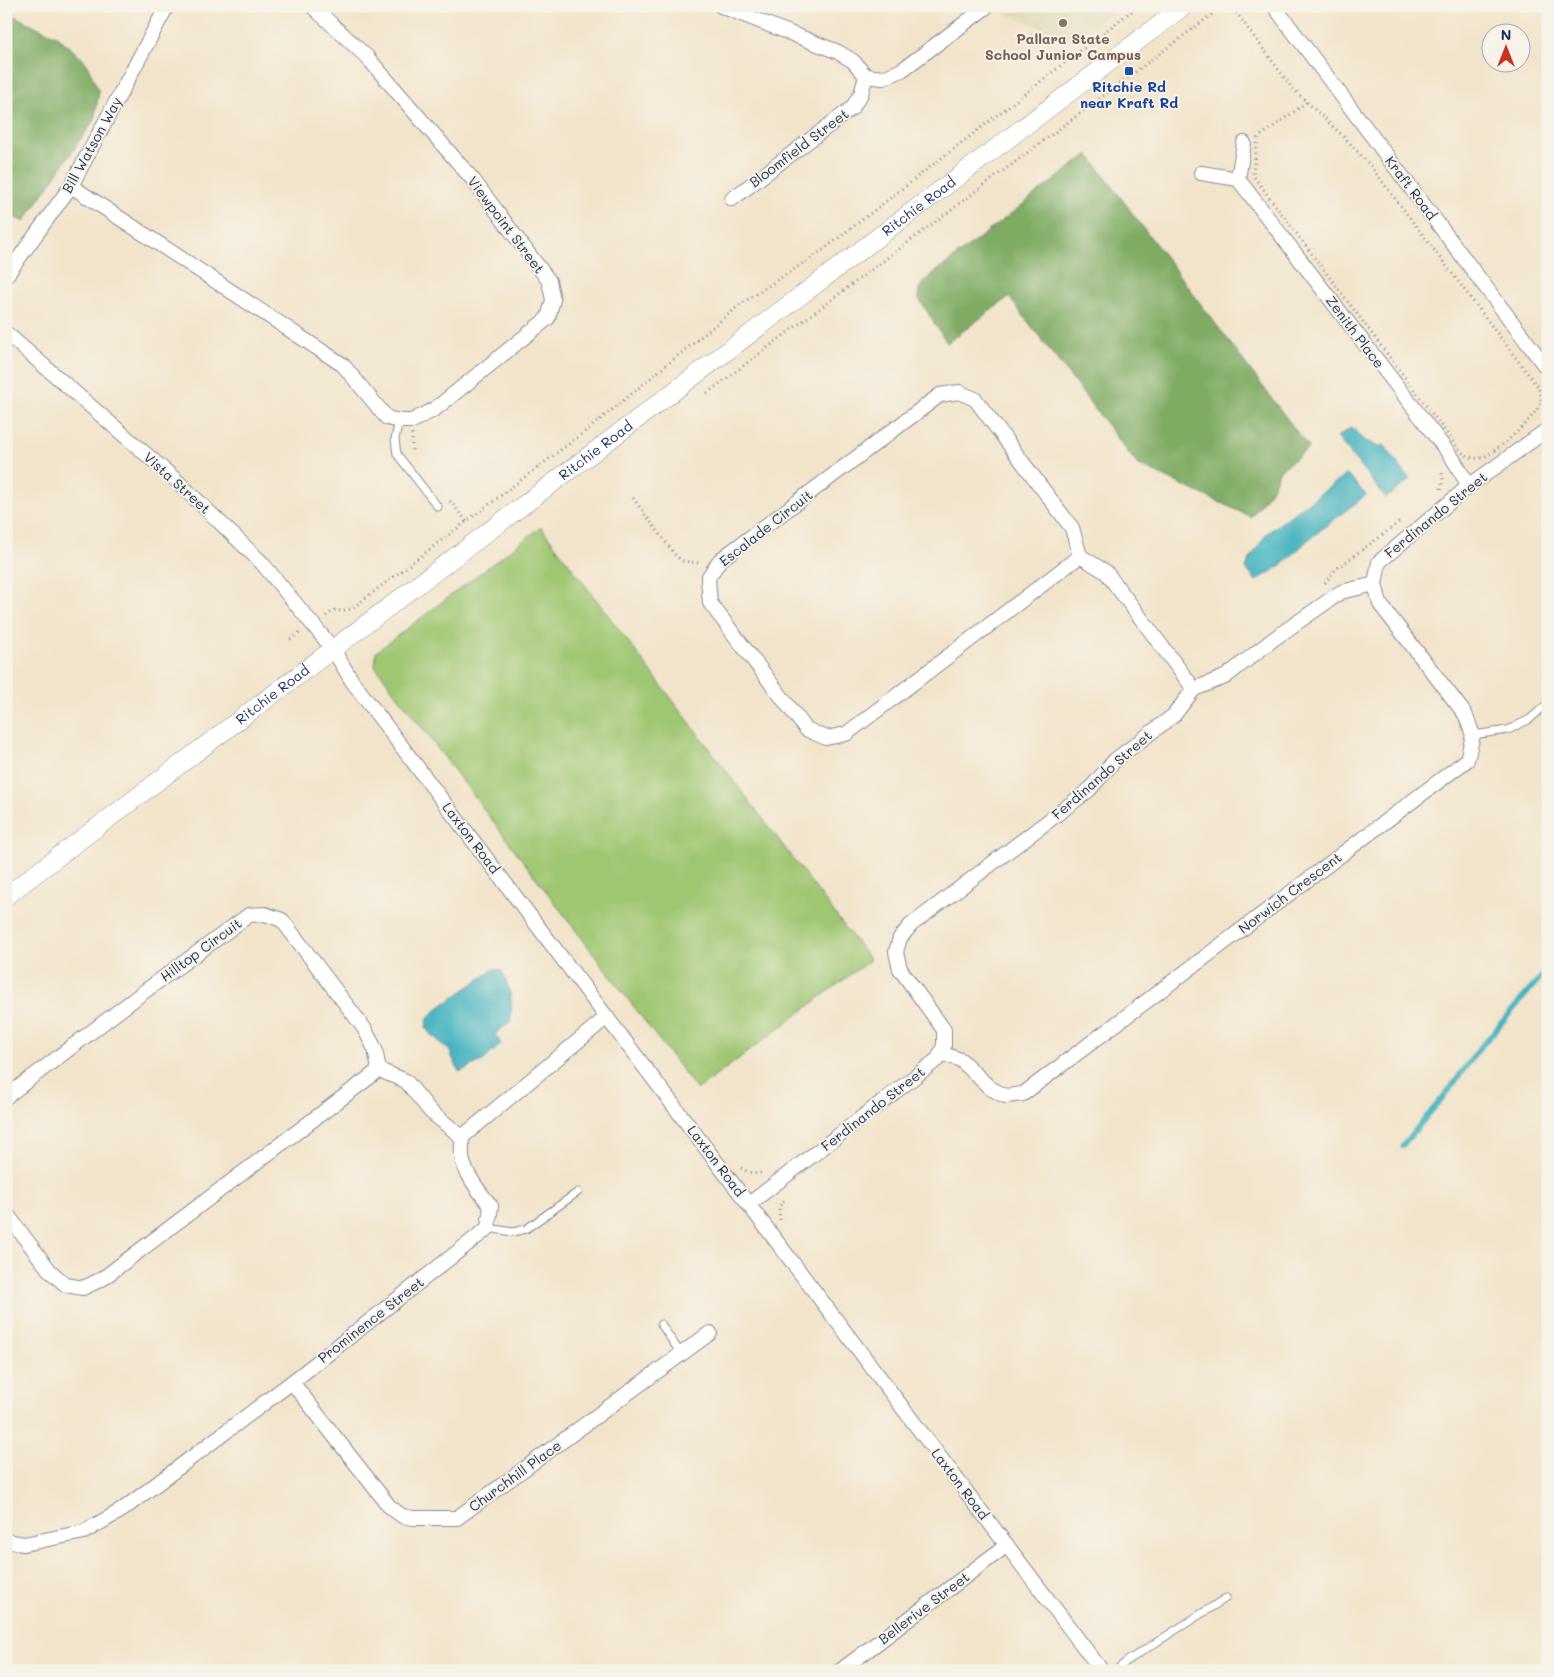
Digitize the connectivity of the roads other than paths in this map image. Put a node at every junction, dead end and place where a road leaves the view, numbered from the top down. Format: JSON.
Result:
{"nodes":[{"id":1,"x":167,"y":6,"type":"edge"},
{"id":2,"x":312,"y":6,"type":"edge"},
{"id":3,"x":721,"y":6,"type":"edge"},
{"id":4,"x":1184,"y":6,"type":"edge"},
{"id":5,"x":1274,"y":6,"type":"edge"},
{"id":6,"x":985,"y":8,"type":"dead end"},
{"id":7,"x":866,"y":76,"type":"junction"},
{"id":8,"x":1244,"y":144,"type":"dead end"},
{"id":9,"x":1201,"y":173,"type":"dead end"},
{"id":10,"x":1238,"y":179,"type":"junction"},
{"id":11,"x":71,"y":186,"type":"junction"},
{"id":12,"x":732,"y":199,"type":"dead end"},
{"id":13,"x":6,"y":276,"type":"edge"},
{"id":14,"x":6,"y":332,"type":"edge"},
{"id":15,"x":1548,"y":370,"type":"edge"},
{"id":16,"x":406,"y":421,"type":"junction"},
{"id":17,"x":1548,"y":429,"type":"edge"},
{"id":18,"x":1469,"y":486,"type":"junction"},
{"id":19,"x":438,"y":507,"type":"dead end"},
{"id":20,"x":1080,"y":556,"type":"junction"},
{"id":21,"x":1375,"y":584,"type":"junction"},
{"id":22,"x":333,"y":649,"type":"junction"},
{"id":23,"x":1194,"y":689,"type":"junction"},
{"id":24,"x":1548,"y":704,"type":"edge"},
{"id":25,"x":1473,"y":735,"type":"junction"},
{"id":26,"x":6,"y":896,"type":"edge"},
{"id":27,"x":607,"y":1017,"type":"junction"},
{"id":28,"x":941,"y":1053,"type":"junction"},
{"id":29,"x":379,"y":1070,"type":"junction"},
{"id":30,"x":6,"y":1097,"type":"edge"},
{"id":31,"x":462,"y":1137,"type":"junction"},
{"id":32,"x":578,"y":1192,"type":"dead end"},
{"id":33,"x":749,"y":1204,"type":"junction"},
{"id":34,"x":6,"y":1213,"type":"edge"},
{"id":35,"x":488,"y":1228,"type":"junction"},
{"id":36,"x":660,"y":1324,"type":"dead end"},
{"id":37,"x":710,"y":1333,"type":"dead end"},
{"id":38,"x":681,"y":1354,"type":"junction"},
{"id":39,"x":292,"y":1382,"type":"junction"},
{"id":40,"x":6,"y":1541,"type":"edge"},
{"id":41,"x":1007,"y":1545,"type":"junction"},
{"id":42,"x":1226,"y":1598,"type":"dead end"},
{"id":43,"x":840,"y":1671,"type":"edge"},
{"id":44,"x":1102,"y":1671,"type":"edge"},
{"id":45,"x":1115,"y":1671,"type":"edge"}],
"edges":[{"from":1,"to":11,"type":"street","name":"Bill Watson Way"},
{"from":2,"to":16,"type":"street","name":"Viewpoint Street"},
{"from":3,"to":7,"type":"street"},
{"from":4,"to":22,"type":"street","name":"Ritchie Road"},
{"from":5,"to":15,"type":"street","name":"Kraft Road"},
{"from":6,"to":7,"type":"street"},
{"from":7,"to":12,"type":"street","name":"Bloomfield Street"},
{"from":8,"to":10,"type":"street"},
{"from":9,"to":10,"type":"street"},
{"from":10,"to":18,"type":"street","name":"Zenith Place"},
{"from":11,"to":13,"type":"street","name":"Bill Watson Way"},
{"from":11,"to":16,"type":"street"},
{"from":14,"to":22,"type":"street","name":"Vista Street"},
{"from":16,"to":19,"type":"lane"},
{"from":17,"to":18,"type":"street","name":"Ferdinando Street"},
{"from":18,"to":21,"type":"street","name":"Ferdinando Street"},
{"from":20,"to":20,"type":"street","name":"Escalade Circuit"},
{"from":20,"to":23,"type":"street"},
{"from":21,"to":23,"type":"street"},
{"from":21,"to":25,"type":"street"},
{"from":22,"to":26,"type":"street","name":"Ritchie Road"},
{"from":22,"to":27,"type":"street","name":"Laxton Road"},
{"from":23,"to":28,"type":"street","name":"Ferdinando Street"},
{"from":24,"to":25,"type":"lane"},
{"from":25,"to":28,"type":"street","name":"Norwich Crescent"},
{"from":27,"to":31,"type":"street"},
{"from":27,"to":33,"type":"street","name":"Laxton Road"},
{"from":28,"to":33,"type":"street","name":"Ferdinando Street"},
{"from":29,"to":30,"type":"street","name":"Hilltop Circuit"},
{"from":29,"to":31,"type":"street"},
{"from":29,"to":34,"type":"street"},
{"from":31,"to":35,"type":"street"},
{"from":32,"to":35,"type":"lane"},
{"from":33,"to":41,"type":"street","name":"Laxton Road"},
{"from":35,"to":39,"type":"street","name":"Prominence Street"},
{"from":36,"to":38,"type":"lane"},
{"from":37,"to":38,"type":"street","name":"Churchhill Place"},
{"from":38,"to":39,"type":"street","name":"Churchhill Place"},
{"from":39,"to":40,"type":"street","name":"Prominence Street"},
{"from":41,"to":43,"type":"street","name":"Bellerive Street"},
{"from":41,"to":44,"type":"street","name":"Laxton Road"},
{"from":42,"to":45,"type":"lane"}]}
